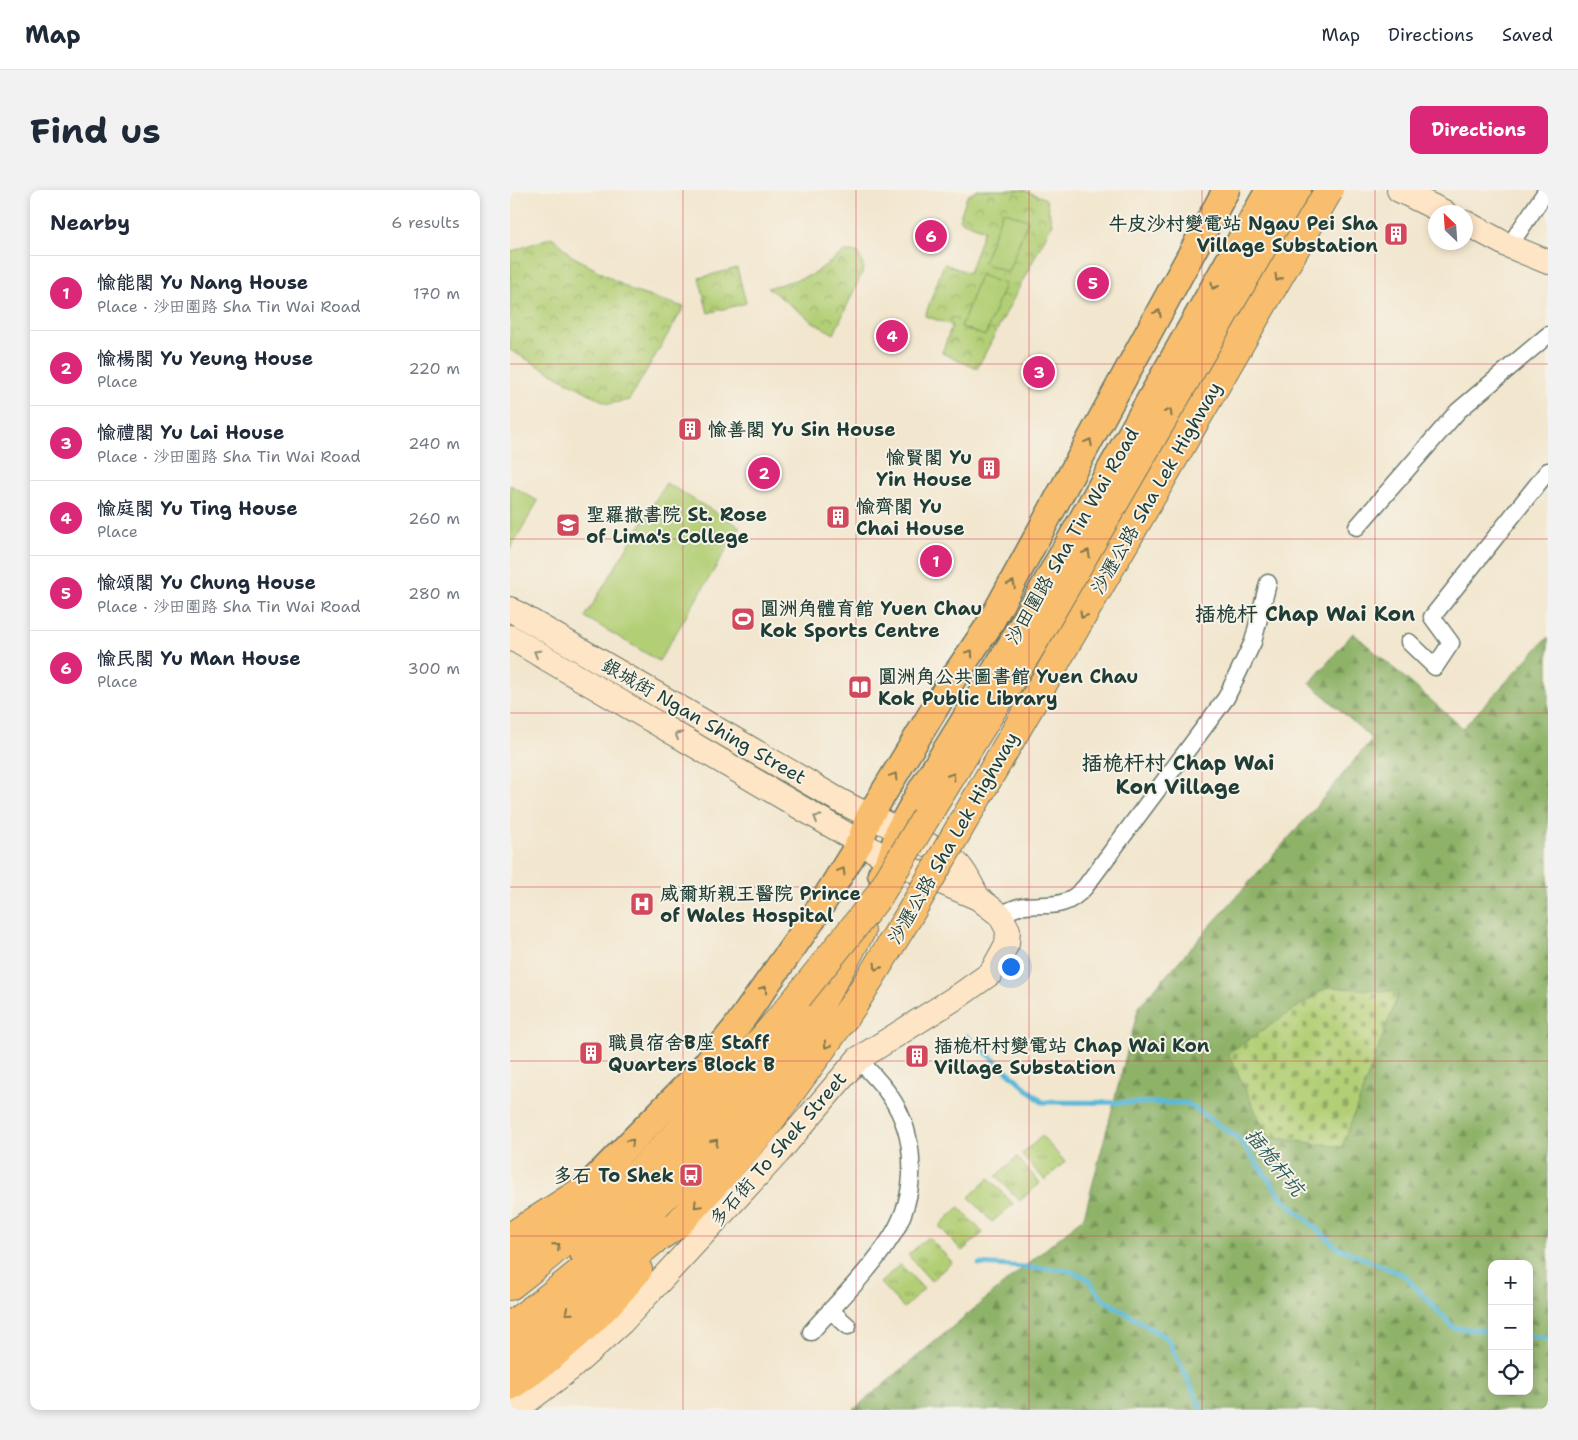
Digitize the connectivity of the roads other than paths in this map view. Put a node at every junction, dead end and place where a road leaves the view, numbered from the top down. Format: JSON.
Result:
{"nodes":[{"id":1,"x":1226,"y":190,"type":"edge"},
{"id":2,"x":1269,"y":190,"type":"edge"},
{"id":3,"x":1297,"y":190,"type":"edge"},
{"id":4,"x":1329,"y":190,"type":"edge"},
{"id":5,"x":1399,"y":190,"type":"edge"},
{"id":6,"x":1547,"y":190,"type":"edge"},
{"id":7,"x":1430,"y":205,"type":"edge"},
{"id":8,"x":1473,"y":228,"type":"edge"},
{"id":9,"x":1509,"y":246,"type":"junction"},
{"id":10,"x":1548,"y":262,"type":"edge"},
{"id":11,"x":1548,"y":335,"type":"edge"},
{"id":12,"x":1548,"y":472,"type":"edge"},
{"id":13,"x":1357,"y":527,"type":"dead end"},
{"id":14,"x":1268,"y":583,"type":"dead end"},
{"id":15,"x":510,"y":609,"type":"edge"},
{"id":16,"x":510,"y":638,"type":"edge"},
{"id":17,"x":1409,"y":642,"type":"dead end"},
{"id":18,"x":869,"y":817,"type":"junction"},
{"id":19,"x":899,"y":830,"type":"junction"},
{"id":20,"x":860,"y":842,"type":"junction"},
{"id":21,"x":890,"y":860,"type":"junction"},
{"id":22,"x":878,"y":897,"type":"junction"},
{"id":23,"x":978,"y":898,"type":"junction"},
{"id":24,"x":1000,"y":915,"type":"junction"},
{"id":25,"x":858,"y":1059,"type":"junction"},
{"id":26,"x":585,"y":1189,"type":"junction"},
{"id":27,"x":678,"y":1224,"type":"junction"},
{"id":28,"x":510,"y":1237,"type":"edge"},
{"id":29,"x":513,"y":1274,"type":"edge"},
{"id":30,"x":830,"y":1310,"type":"junction"},
{"id":31,"x":510,"y":1313,"type":"edge"},
{"id":32,"x":510,"y":1326,"type":"edge"},
{"id":33,"x":848,"y":1326,"type":"dead end"},
{"id":34,"x":811,"y":1332,"type":"dead end"},
{"id":35,"x":510,"y":1356,"type":"edge"},
{"id":36,"x":510,"y":1386,"type":"edge"},
{"id":37,"x":516,"y":1410,"type":"edge"}],
"edges":[{"from":18,"to":1,"type":"main road","name":"沙田圍路 Sha Tin Wai Road","one_way":true},
{"from":2,"to":19,"type":"main road","name":"沙田圍路 Sha Tin Wai Road","one_way":true},
{"from":22,"to":3,"type":"highway","name":"沙瀝公路 Sha Lek Highway","one_way":true,"bridge":true},
{"from":4,"to":27,"type":"highway","name":"沙瀝公路 Sha Lek Highway","one_way":true,"bridge":true},
{"from":5,"to":7,"type":"street"},
{"from":6,"to":9,"type":"street"},
{"from":8,"to":9,"type":"street"},
{"from":9,"to":10,"type":"street"},
{"from":11,"to":13,"type":"street"},
{"from":12,"to":17,"type":"street"},
{"from":14,"to":24,"type":"street"},
{"from":15,"to":18,"type":"street","name":"銀城街 Ngan Shing Street"},
{"from":20,"to":16,"type":"street","name":"銀城街 Ngan Shing Street","one_way":true},
{"from":18,"to":19,"type":"street","name":"銀城街 Ngan Shing Street"},
{"from":18,"to":20,"type":"main road","name":"沙田圍路 Sha Tin Wai Road"},
{"from":19,"to":21,"type":"main road","name":"沙田圍路 Sha Tin Wai Road"},
{"from":19,"to":23,"type":"street"},
{"from":20,"to":21,"type":"street","name":"銀城街 Ngan Shing Street"},
{"from":26,"to":20,"type":"main road","name":"沙田圍路 Sha Tin Wai Road","one_way":true},
{"from":21,"to":23,"type":"street"},
{"from":21,"to":31,"type":"main road","name":"沙田圍路 Sha Tin Wai Road"},
{"from":29,"to":22,"type":"highway","one_way":true,"bridge":true},
{"from":32,"to":22,"type":"highway","name":"沙瀝公路 Sha Lek Highway","one_way":true,"bridge":true},
{"from":23,"to":24,"type":"street"},
{"from":24,"to":25,"type":"street","name":"多石街 To Shek Street"},
{"from":25,"to":30,"type":"street"},
{"from":25,"to":37,"type":"street","name":"多石街 To Shek Street"},
{"from":26,"to":28,"type":"highway"},
{"from":26,"to":29,"type":"main road","name":"沙田圍路 Sha Tin Wai Road"},
{"from":27,"to":35,"type":"highway","name":"沙瀝公路 Sha Lek Highway","one_way":true},
{"from":27,"to":36,"type":"highway"},
{"from":30,"to":33,"type":"street"},
{"from":30,"to":34,"type":"street"}]}
